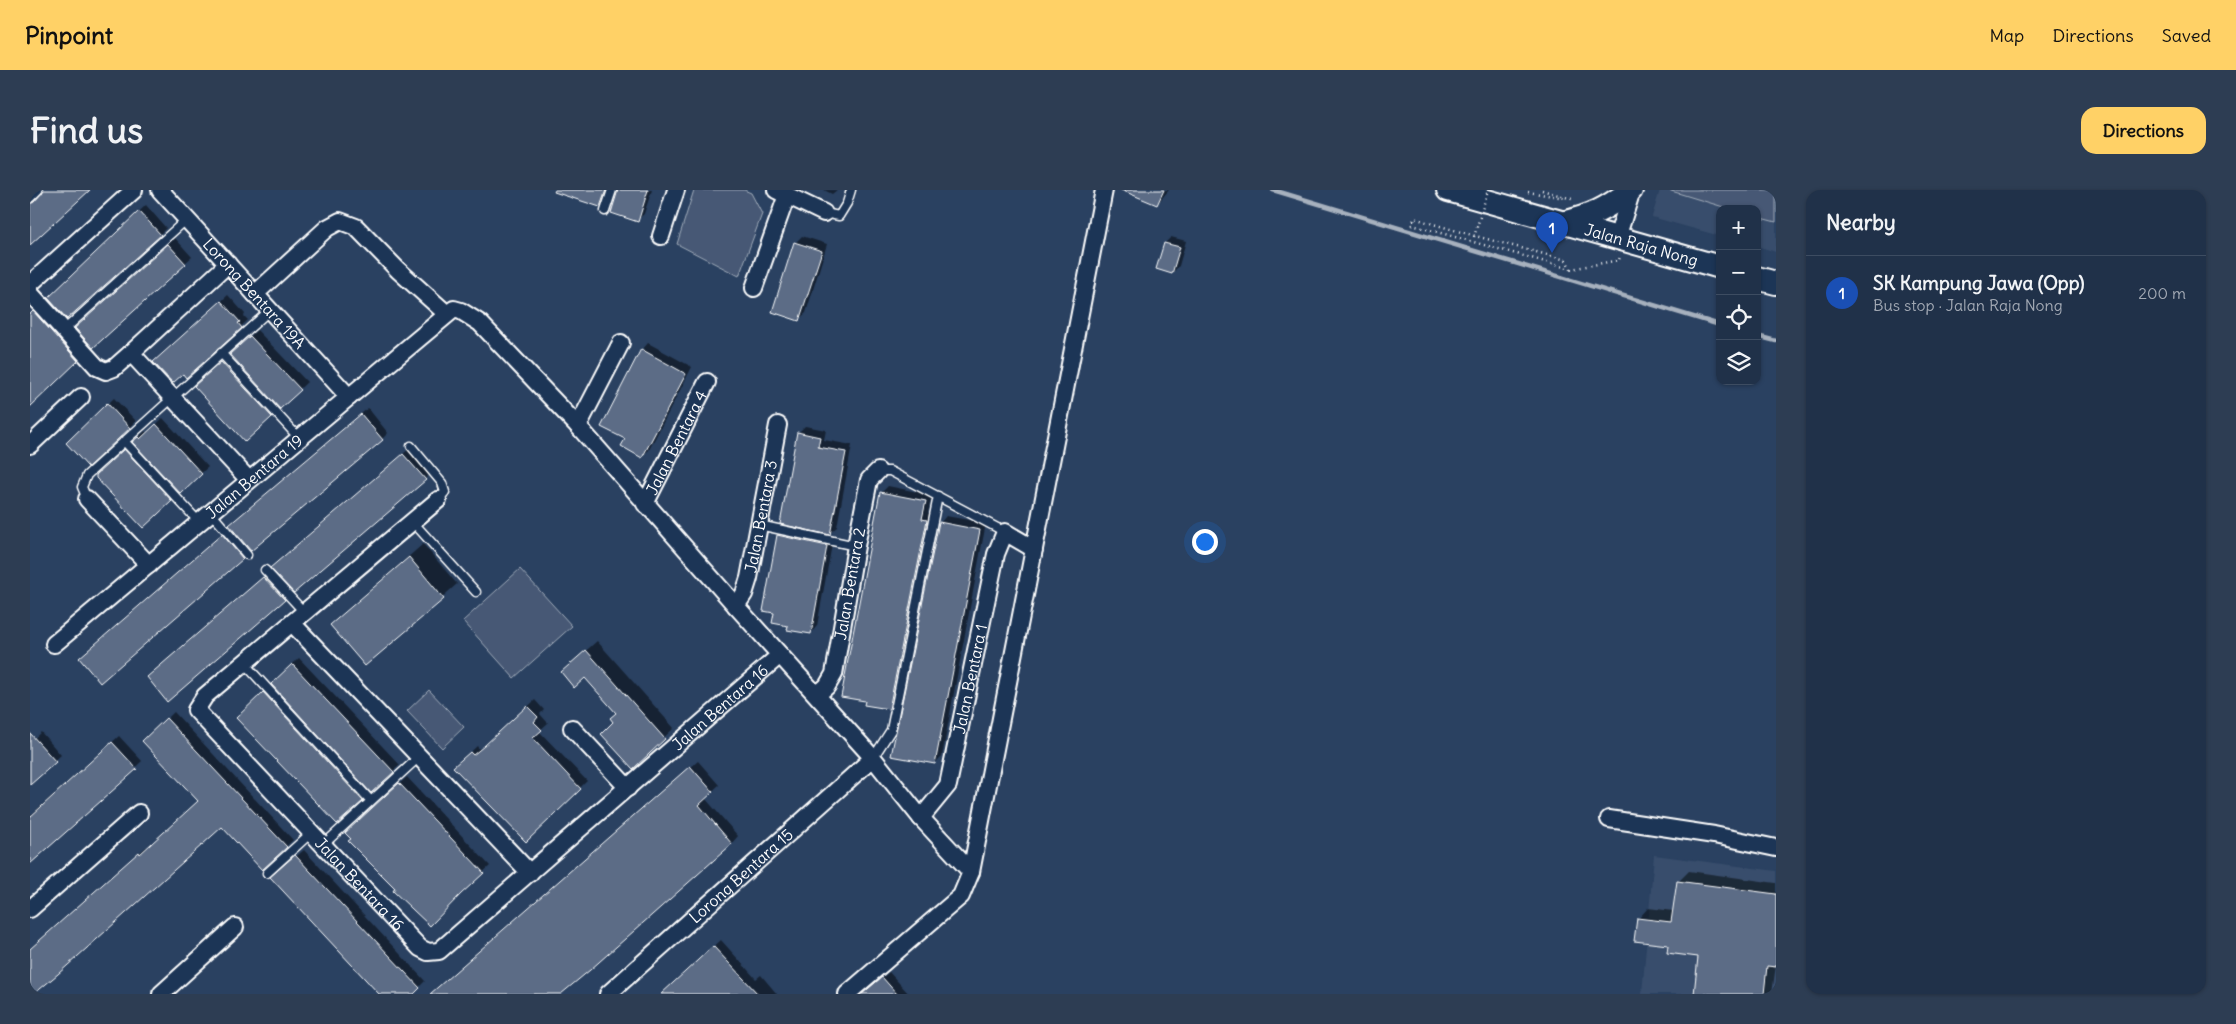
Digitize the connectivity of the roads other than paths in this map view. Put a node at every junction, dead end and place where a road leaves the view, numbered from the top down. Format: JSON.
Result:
{"nodes":[{"id":1,"x":38,"y":190,"type":"edge"},
{"id":2,"x":134,"y":190,"type":"edge"},
{"id":3,"x":160,"y":190,"type":"edge"},
{"id":4,"x":612,"y":190,"type":"edge"},
{"id":5,"x":676,"y":190,"type":"edge"},
{"id":6,"x":851,"y":190,"type":"edge"},
{"id":7,"x":1104,"y":190,"type":"edge"},
{"id":8,"x":1448,"y":190,"type":"edge"},
{"id":9,"x":1632,"y":190,"type":"edge"},
{"id":10,"x":782,"y":193,"type":"edge"},
{"id":11,"x":30,"y":198,"type":"edge"},
{"id":12,"x":605,"y":211,"type":"dead end"},
{"id":13,"x":824,"y":214,"type":"joint"},
{"id":14,"x":187,"y":219,"type":"junction"},
{"id":15,"x":1561,"y":223,"type":"junction"},
{"id":16,"x":661,"y":236,"type":"dead end"},
{"id":17,"x":1622,"y":239,"type":"junction"},
{"id":18,"x":228,"y":264,"type":"junction"},
{"id":19,"x":1716,"y":266,"type":"edge"},
{"id":20,"x":1761,"y":279,"type":"edge"},
{"id":21,"x":1776,"y":283,"type":"edge"},
{"id":22,"x":30,"y":284,"type":"edge"},
{"id":23,"x":754,"y":288,"type":"dead end"},
{"id":24,"x":30,"y":292,"type":"edge"},
{"id":25,"x":255,"y":294,"type":"junction"},
{"id":26,"x":270,"y":310,"type":"junction"},
{"id":27,"x":450,"y":311,"type":"junction"},
{"id":28,"x":64,"y":330,"type":"junction"},
{"id":29,"x":621,"y":343,"type":"dead end"},
{"id":30,"x":132,"y":353,"type":"junction"},
{"id":31,"x":222,"y":354,"type":"junction"},
{"id":32,"x":707,"y":382,"type":"dead end"},
{"id":33,"x":81,"y":397,"type":"dead end"},
{"id":34,"x":349,"y":397,"type":"junction"},
{"id":35,"x":173,"y":398,"type":"junction"},
{"id":36,"x":778,"y":425,"type":"dead end"},
{"id":37,"x":578,"y":426,"type":"junction"},
{"id":38,"x":299,"y":438,"type":"junction"},
{"id":39,"x":124,"y":441,"type":"junction"},
{"id":40,"x":30,"y":446,"type":"edge"},
{"id":41,"x":411,"y":446,"type":"dead end"},
{"id":42,"x":878,"y":471,"type":"joint"},
{"id":43,"x":249,"y":480,"type":"junction"},
{"id":44,"x":938,"y":496,"type":"junction"},
{"id":45,"x":87,"y":499,"type":"joint"},
{"id":46,"x":438,"y":500,"type":"joint"},
{"id":47,"x":645,"y":504,"type":"junction"},
{"id":48,"x":205,"y":518,"type":"junction"},
{"id":49,"x":412,"y":521,"type":"junction"},
{"id":50,"x":759,"y":525,"type":"junction"},
{"id":51,"x":1005,"y":532,"type":"junction"},
{"id":52,"x":856,"y":546,"type":"junction"},
{"id":53,"x":1034,"y":549,"type":"junction"},
{"id":54,"x":247,"y":556,"type":"dead end"},
{"id":55,"x":149,"y":565,"type":"junction"},
{"id":56,"x":265,"y":570,"type":"dead end"},
{"id":57,"x":476,"y":592,"type":"dead end"},
{"id":58,"x":736,"y":606,"type":"junction"},
{"id":59,"x":298,"y":618,"type":"junction"},
{"id":60,"x":54,"y":644,"type":"dead end"},
{"id":61,"x":780,"y":655,"type":"junction"},
{"id":62,"x":244,"y":663,"type":"junction"},
{"id":63,"x":817,"y":696,"type":"junction"},
{"id":64,"x":572,"y":728,"type":"dead end"},
{"id":65,"x":419,"y":757,"type":"junction"},
{"id":66,"x":873,"y":758,"type":"junction"},
{"id":67,"x":628,"y":788,"type":"junction"},
{"id":68,"x":371,"y":801,"type":"junction"},
{"id":69,"x":139,"y":813,"type":"dead end"},
{"id":70,"x":921,"y":818,"type":"junction"},
{"id":71,"x":1609,"y":819,"type":"dead end"},
{"id":72,"x":311,"y":833,"type":"junction"},
{"id":73,"x":322,"y":845,"type":"junction"},
{"id":74,"x":1776,"y":848,"type":"edge"},
{"id":75,"x":971,"y":872,"type":"junction"},
{"id":76,"x":267,"y":873,"type":"dead end"},
{"id":77,"x":530,"y":873,"type":"junction"},
{"id":78,"x":30,"y":909,"type":"edge"},
{"id":79,"x":235,"y":927,"type":"dead end"},
{"id":80,"x":161,"y":994,"type":"edge"},
{"id":81,"x":608,"y":994,"type":"edge"},
{"id":82,"x":847,"y":994,"type":"edge"}],
"edges":[{"from":1,"to":11,"type":"lane"},
{"from":2,"to":22,"type":"street"},
{"from":3,"to":14,"type":"street","name":"Lorong Bentara 19A"},
{"from":4,"to":12,"type":"lane"},
{"from":5,"to":16,"type":"street"},
{"from":6,"to":13,"type":"lane"},
{"from":7,"to":53,"type":"street"},
{"from":8,"to":15,"type":"main road","name":"Jalan Raja Nong"},
{"from":9,"to":15,"type":"main road"},
{"from":9,"to":17,"type":"street"},
{"from":10,"to":13,"type":"street"},
{"from":10,"to":23,"type":"street"},
{"from":14,"to":18,"type":"street","name":"Lorong Bentara 19A"},
{"from":14,"to":28,"type":"lane"},
{"from":15,"to":17,"type":"main road","name":"Jalan Raja Nong"},
{"from":17,"to":19,"type":"main road","name":"Jalan Raja Nong"},
{"from":18,"to":25,"type":"street","name":"Lorong Bentara 19A"},
{"from":18,"to":30,"type":"street"},
{"from":20,"to":21,"type":"main road"},
{"from":24,"to":28,"type":"street"},
{"from":25,"to":26,"type":"street","name":"Lorong Bentara 19A"},
{"from":25,"to":27,"type":"street"},
{"from":26,"to":31,"type":"lane"},
{"from":26,"to":34,"type":"street","name":"Lorong Bentara 19A"},
{"from":27,"to":34,"type":"street","name":"Jalan Bentara 19"},
{"from":27,"to":37,"type":"street"},
{"from":28,"to":30,"type":"street"},
{"from":29,"to":37,"type":"street"},
{"from":30,"to":35,"type":"street"},
{"from":31,"to":35,"type":"lane"},
{"from":31,"to":38,"type":"lane"},
{"from":32,"to":47,"type":"street","name":"Jalan Bentara 4"},
{"from":33,"to":40,"type":"street"},
{"from":34,"to":38,"type":"street","name":"Jalan Bentara 19"},
{"from":35,"to":39,"type":"lane"},
{"from":35,"to":43,"type":"street"},
{"from":36,"to":50,"type":"street","name":"Jalan Bentara 3"},
{"from":37,"to":47,"type":"street"},
{"from":38,"to":43,"type":"street","name":"Jalan Bentara 19"},
{"from":39,"to":45,"type":"lane"},
{"from":39,"to":48,"type":"lane"},
{"from":41,"to":46,"type":"lane"},
{"from":42,"to":44,"type":"lane"},
{"from":42,"to":52,"type":"street","name":"Jalan Bentara 2"},
{"from":43,"to":48,"type":"street","name":"Jalan Bentara 19"},
{"from":44,"to":51,"type":"lane"},
{"from":44,"to":66,"type":"lane"},
{"from":45,"to":55,"type":"street"},
{"from":46,"to":49,"type":"street","name":"Jalan Bentara 16"},
{"from":47,"to":58,"type":"street"},
{"from":48,"to":54,"type":"lane"},
{"from":48,"to":55,"type":"street","name":"Jalan Bentara 19"},
{"from":49,"to":57,"type":"lane"},
{"from":49,"to":59,"type":"street","name":"Jalan Bentara 16"},
{"from":50,"to":52,"type":"lane"},
{"from":50,"to":58,"type":"street","name":"Jalan Bentara 3"},
{"from":51,"to":53,"type":"street"},
{"from":51,"to":70,"type":"street","name":"Jalan Bentara 1"},
{"from":52,"to":63,"type":"street","name":"Jalan Bentara 2"},
{"from":53,"to":75,"type":"street"},
{"from":55,"to":60,"type":"street","name":"Jalan Bentara 19"},
{"from":56,"to":59,"type":"lane"},
{"from":58,"to":61,"type":"street"},
{"from":59,"to":62,"type":"street","name":"Jalan Bentara 16"},
{"from":59,"to":65,"type":"street"},
{"from":61,"to":63,"type":"street"},
{"from":61,"to":67,"type":"street","name":"Jalan Bentara 16"},
{"from":62,"to":68,"type":"lane"},
{"from":62,"to":72,"type":"street","name":"Jalan Bentara 16"},
{"from":63,"to":66,"type":"street"},
{"from":64,"to":67,"type":"street"},
{"from":65,"to":68,"type":"lane"},
{"from":65,"to":77,"type":"street"},
{"from":66,"to":70,"type":"street"},
{"from":66,"to":81,"type":"street","name":"Lorong Bentara 15"},
{"from":67,"to":77,"type":"street","name":"Jalan Bentara 16"},
{"from":68,"to":73,"type":"lane"},
{"from":69,"to":78,"type":"street"},
{"from":70,"to":75,"type":"street"},
{"from":71,"to":74,"type":"street"},
{"from":72,"to":73,"type":"street","name":"Jalan Bentara 16"},
{"from":72,"to":76,"type":"lane"},
{"from":73,"to":77,"type":"street","name":"Jalan Bentara 16"},
{"from":75,"to":82,"type":"street"},
{"from":79,"to":80,"type":"street"}]}
